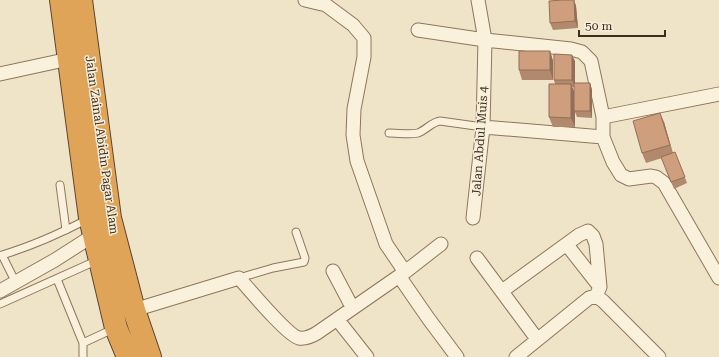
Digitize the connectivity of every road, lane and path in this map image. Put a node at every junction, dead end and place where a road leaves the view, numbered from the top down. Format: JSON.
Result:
{"nodes":[{"id":1,"x":61,"y":0,"type":"edge"},
{"id":2,"x":81,"y":0,"type":"edge"},
{"id":3,"x":305,"y":0,"type":"edge"},
{"id":4,"x":478,"y":0,"type":"edge"},
{"id":5,"x":418,"y":30,"type":"dead end"},
{"id":6,"x":485,"y":40,"type":"junction"},
{"id":7,"x":69,"y":59,"type":"junction"},
{"id":8,"x":0,"y":74,"type":"edge"},
{"id":9,"x":719,"y":94,"type":"edge"},
{"id":10,"x":603,"y":117,"type":"junction"},
{"id":11,"x":483,"y":127,"type":"junction"},
{"id":12,"x":389,"y":133,"type":"dead end"},
{"id":13,"x":603,"y":137,"type":"junction"},
{"id":14,"x":60,"y":185,"type":"dead end"},
{"id":15,"x":473,"y":218,"type":"dead end"},
{"id":16,"x":92,"y":226,"type":"junction"},
{"id":17,"x":66,"y":230,"type":"junction"},
{"id":18,"x":296,"y":232,"type":"dead end"},
{"id":19,"x":441,"y":244,"type":"dead end"},
{"id":20,"x":567,"y":245,"type":"junction"},
{"id":21,"x":1,"y":255,"type":"edge"},
{"id":22,"x":477,"y":258,"type":"dead end"},
{"id":23,"x":100,"y":259,"type":"junction"},
{"id":24,"x":333,"y":271,"type":"dead end"},
{"id":25,"x":402,"y":274,"type":"junction"},
{"id":26,"x":239,"y":278,"type":"junction"},
{"id":27,"x":719,"y":278,"type":"edge"},
{"id":28,"x":57,"y":279,"type":"junction"},
{"id":29,"x":16,"y":283,"type":"junction"},
{"id":30,"x":0,"y":291,"type":"edge"},
{"id":31,"x":502,"y":291,"type":"junction"},
{"id":32,"x":598,"y":292,"type":"junction"},
{"id":33,"x":0,"y":304,"type":"edge"},
{"id":34,"x":352,"y":307,"type":"junction"},
{"id":35,"x":134,"y":310,"type":"junction"},
{"id":36,"x":337,"y":319,"type":"junction"},
{"id":37,"x":116,"y":328,"type":"junction"},
{"id":38,"x":538,"y":339,"type":"junction"},
{"id":39,"x":83,"y":344,"type":"junction"},
{"id":40,"x":83,"y":357,"type":"edge"},
{"id":41,"x":128,"y":357,"type":"edge"},
{"id":42,"x":150,"y":357,"type":"edge"},
{"id":43,"x":367,"y":357,"type":"edge"},
{"id":44,"x":458,"y":357,"type":"edge"},
{"id":45,"x":516,"y":357,"type":"edge"},
{"id":46,"x":659,"y":357,"type":"edge"}],
"edges":[{"from":1,"to":7,"type":"highway","name":"Jalan Zainal Abidin Pagar Alam"},
{"from":2,"to":35,"type":"highway","name":"Jalan Zainal Abidin Pagar Alam"},
{"from":3,"to":25,"type":"street"},
{"from":4,"to":6,"type":"street","name":"Jalan Abdul Muis 4"},
{"from":5,"to":6,"type":"street"},
{"from":6,"to":10,"type":"street"},
{"from":6,"to":11,"type":"street","name":"Jalan Abdul Muis 4"},
{"from":7,"to":8,"type":"street"},
{"from":7,"to":16,"type":"highway","name":"Jalan Zainal Abidin Pagar Alam"},
{"from":9,"to":10,"type":"street"},
{"from":10,"to":13,"type":"street"},
{"from":11,"to":12,"type":"lane"},
{"from":11,"to":13,"type":"street"},
{"from":11,"to":15,"type":"street","name":"Jalan Abdul Muis 4"},
{"from":13,"to":27,"type":"street"},
{"from":14,"to":17,"type":"lane"},
{"from":16,"to":17,"type":"lane"},
{"from":16,"to":23,"type":"highway","name":"Jalan Zainal Abidin Pagar Alam"},
{"from":16,"to":29,"type":"street"},
{"from":17,"to":21,"type":"lane"},
{"from":18,"to":26,"type":"lane"},
{"from":19,"to":25,"type":"street"},
{"from":20,"to":31,"type":"street"},
{"from":20,"to":32,"type":"street"},
{"from":20,"to":32,"type":"street"},
{"from":21,"to":29,"type":"lane"},
{"from":22,"to":31,"type":"street"},
{"from":23,"to":28,"type":"lane"},
{"from":23,"to":37,"type":"highway","name":"Jalan Zainal Abidin Pagar Alam"},
{"from":24,"to":34,"type":"street"},
{"from":25,"to":34,"type":"street"},
{"from":25,"to":44,"type":"street"},
{"from":26,"to":35,"type":"street"},
{"from":26,"to":36,"type":"street"},
{"from":28,"to":33,"type":"lane"},
{"from":28,"to":39,"type":"lane"},
{"from":29,"to":30,"type":"street"},
{"from":31,"to":38,"type":"street"},
{"from":32,"to":38,"type":"street"},
{"from":32,"to":46,"type":"street"},
{"from":34,"to":36,"type":"street"},
{"from":35,"to":42,"type":"highway","name":"Jalan Zainal Abidin Pagar Alam"},
{"from":36,"to":43,"type":"street"},
{"from":37,"to":39,"type":"lane"},
{"from":37,"to":41,"type":"highway","name":"Jalan Zainal Abidin Pagar Alam"},
{"from":38,"to":45,"type":"street"},
{"from":39,"to":40,"type":"lane"}]}
